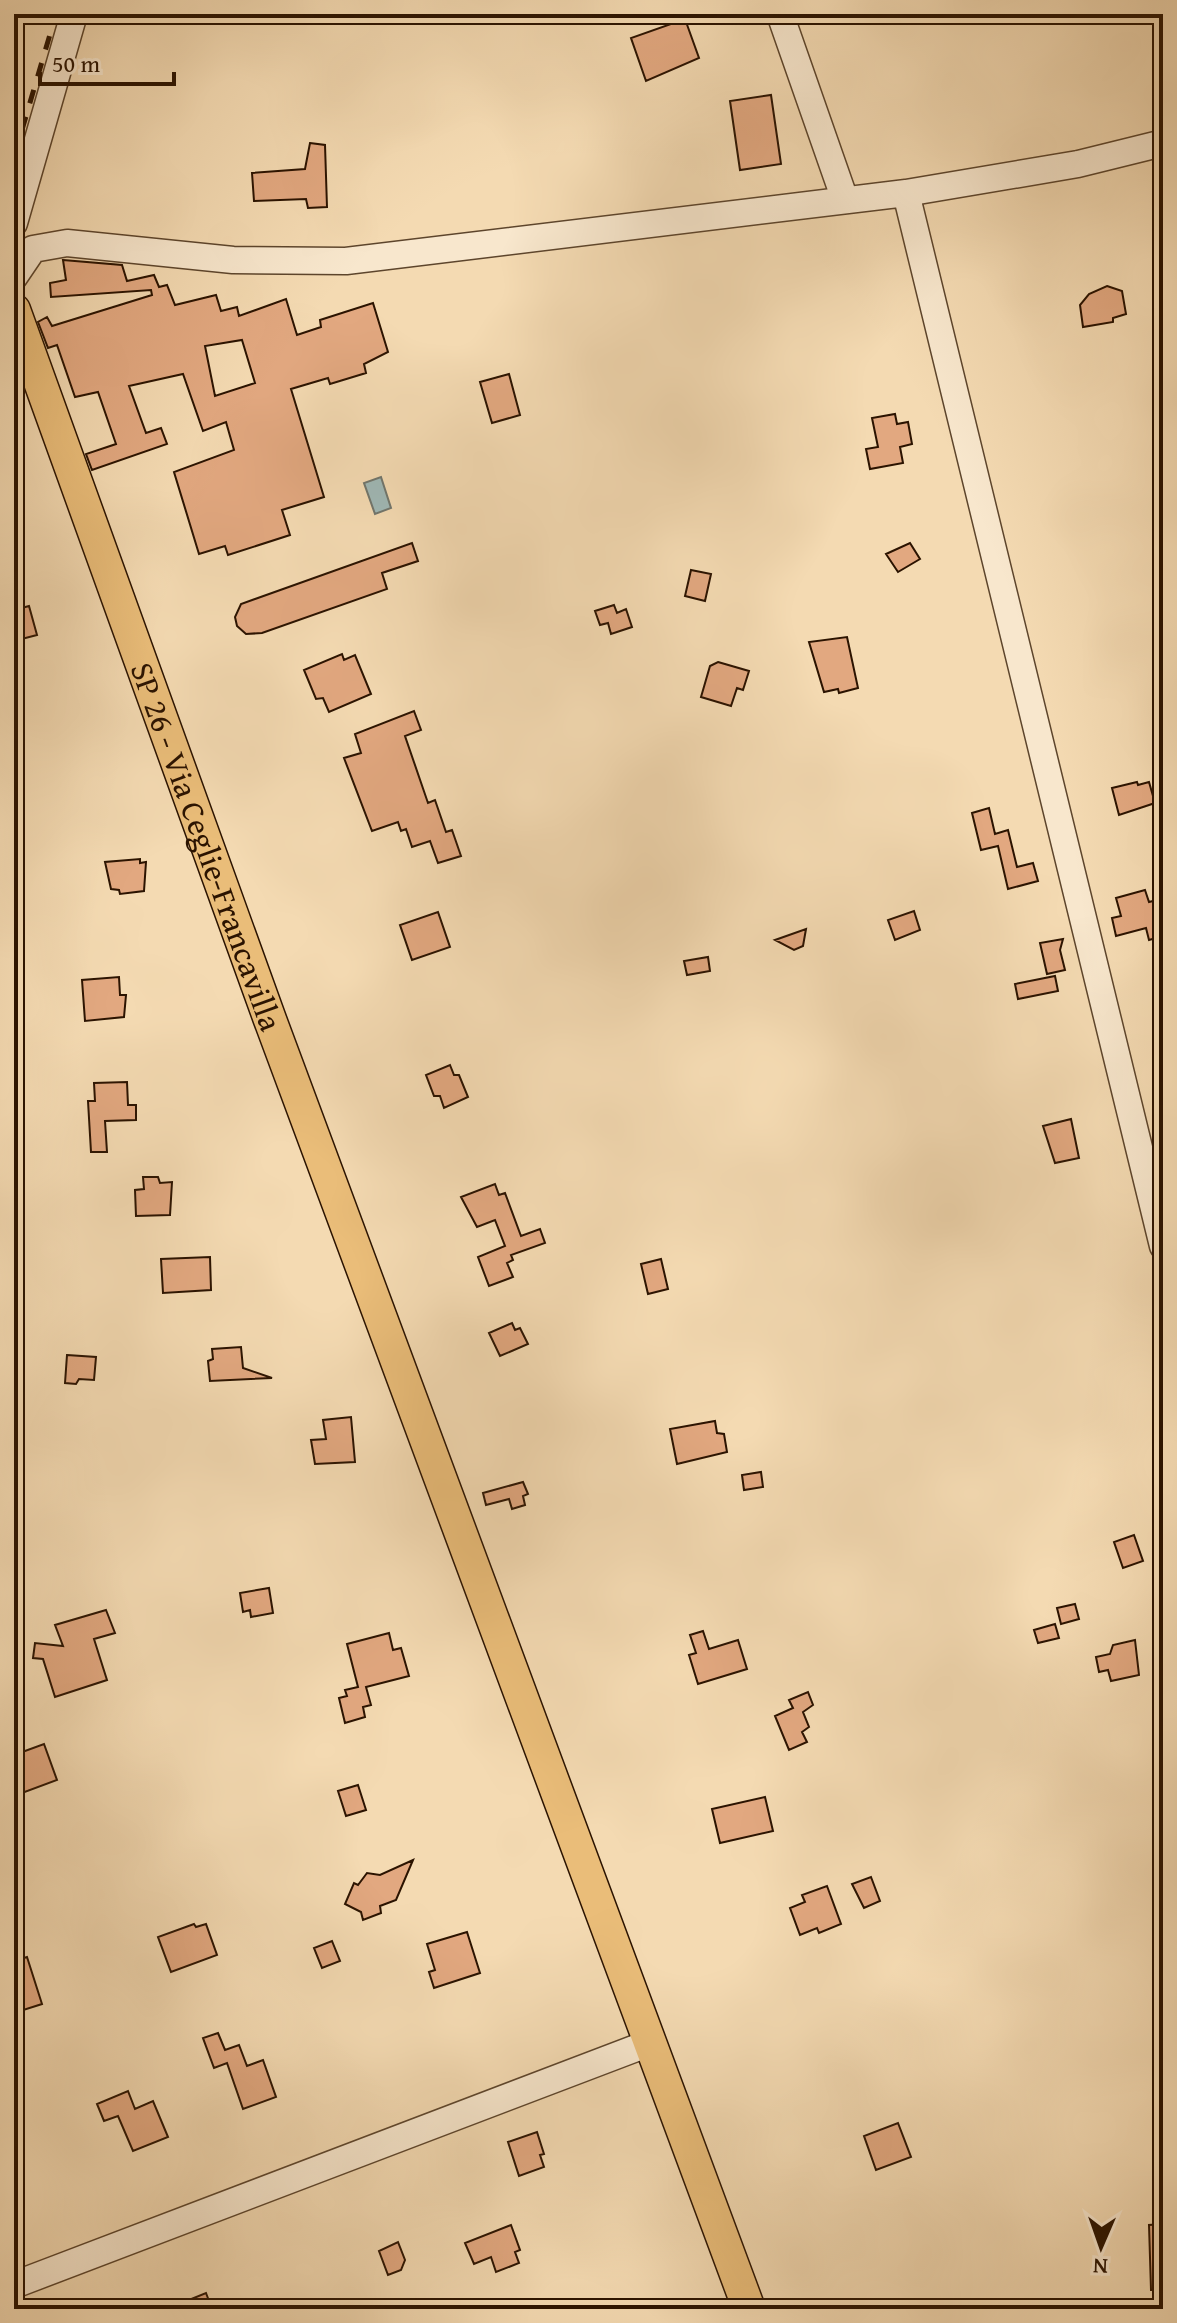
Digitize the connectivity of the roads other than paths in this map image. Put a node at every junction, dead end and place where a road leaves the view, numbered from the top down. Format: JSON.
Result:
{"nodes":[{"id":1,"x":74,"y":14,"type":"edge"},
{"id":2,"x":780,"y":14,"type":"edge"},
{"id":3,"x":1163,"y":143,"type":"edge"},
{"id":4,"x":906,"y":193,"type":"junction"},
{"id":5,"x":845,"y":200,"type":"junction"},
{"id":6,"x":14,"y":223,"type":"edge"},
{"id":7,"x":19,"y":260,"type":"edge"},
{"id":8,"x":14,"y":310,"type":"edge"},
{"id":9,"x":1163,"y":1246,"type":"edge"},
{"id":10,"x":652,"y":2042,"type":"junction"},
{"id":11,"x":14,"y":2285,"type":"edge"},
{"id":12,"x":749,"y":2309,"type":"edge"}],
"edges":[{"from":1,"to":6,"type":"street"},
{"from":2,"to":5,"type":"street"},
{"from":3,"to":4,"type":"street"},
{"from":4,"to":5,"type":"street"},
{"from":4,"to":9,"type":"street"},
{"from":5,"to":7,"type":"street"},
{"from":8,"to":10,"type":"main road","name":"SP 26 - Via Ceglie-Francavilla"},
{"from":10,"to":11,"type":"street"},
{"from":10,"to":12,"type":"main road","name":"SP 26 - Via Ceglie-Francavilla"}]}
